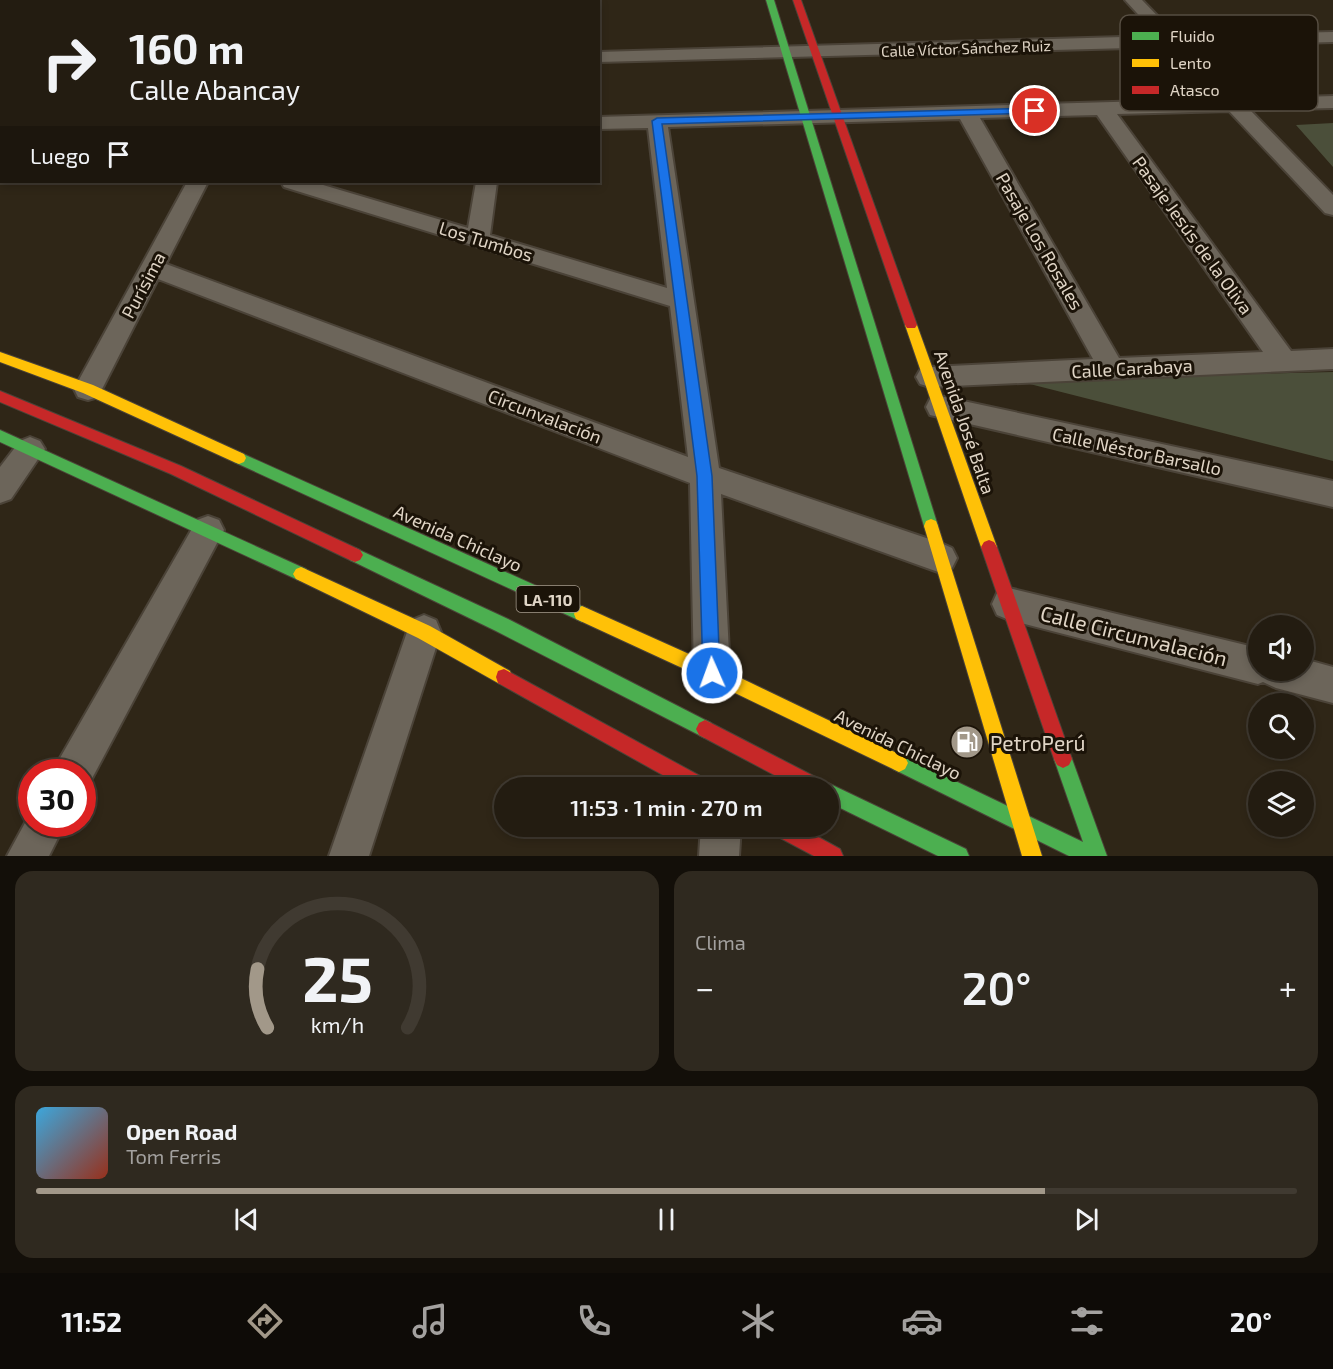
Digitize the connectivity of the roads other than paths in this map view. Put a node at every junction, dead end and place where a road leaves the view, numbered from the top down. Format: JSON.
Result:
{"nodes":[{"id":1,"x":770,"y":0,"type":"edge"},
{"id":2,"x":797,"y":0,"type":"edge"},
{"id":3,"x":1133,"y":0,"type":"edge"},
{"id":4,"x":1148,"y":15,"type":"edge"},
{"id":5,"x":1318,"y":37,"type":"edge"},
{"id":6,"x":1333,"y":37,"type":"edge"},
{"id":7,"x":1120,"y":43,"type":"edge"},
{"id":8,"x":786,"y":52,"type":"junction"},
{"id":9,"x":816,"y":52,"type":"junction"},
{"id":10,"x":600,"y":57,"type":"edge"},
{"id":11,"x":1318,"y":102,"type":"edge"},
{"id":12,"x":1333,"y":102,"type":"edge"},
{"id":13,"x":1120,"y":108,"type":"edge"},
{"id":14,"x":1103,"y":109,"type":"junction"},
{"id":15,"x":1240,"y":111,"type":"edge"},
{"id":16,"x":967,"y":114,"type":"junction"},
{"id":17,"x":806,"y":116,"type":"junction"},
{"id":18,"x":840,"y":118,"type":"junction"},
{"id":19,"x":657,"y":121,"type":"junction"},
{"id":20,"x":600,"y":123,"type":"edge"},
{"id":21,"x":197,"y":183,"type":"edge"},
{"id":22,"x":295,"y":183,"type":"edge"},
{"id":23,"x":487,"y":183,"type":"edge"},
{"id":24,"x":1333,"y":208,"type":"edge"},
{"id":25,"x":478,"y":239,"type":"junction"},
{"id":26,"x":153,"y":268,"type":"junction"},
{"id":27,"x":681,"y":301,"type":"junction"},
{"id":28,"x":0,"y":357,"type":"edge"},
{"id":29,"x":1333,"y":359,"type":"edge"},
{"id":30,"x":1284,"y":361,"type":"junction"},
{"id":31,"x":1112,"y":369,"type":"junction"},
{"id":32,"x":930,"y":377,"type":"junction"},
{"id":33,"x":88,"y":389,"type":"junction"},
{"id":34,"x":0,"y":396,"type":"edge"},
{"id":35,"x":940,"y":407,"type":"junction"},
{"id":36,"x":0,"y":436,"type":"edge"},
{"id":37,"x":30,"y":449,"type":"junction"},
{"id":38,"x":705,"y":476,"type":"junction"},
{"id":39,"x":0,"y":490,"type":"edge"},
{"id":40,"x":1333,"y":494,"type":"edge"},
{"id":41,"x":208,"y":530,"type":"junction"},
{"id":42,"x":941,"y":558,"type":"junction"},
{"id":43,"x":1009,"y":604,"type":"junction"},
{"id":44,"x":424,"y":632,"type":"junction"},
{"id":45,"x":1248,"y":664,"type":"edge"},
{"id":46,"x":712,"y":673,"type":"junction"},
{"id":47,"x":1314,"y":680,"type":"edge"},
{"id":48,"x":1333,"y":685,"type":"edge"},
{"id":49,"x":81,"y":759,"type":"edge"},
{"id":50,"x":685,"y":777,"type":"edge"},
{"id":51,"x":798,"y":777,"type":"edge"},
{"id":52,"x":839,"y":797,"type":"edge"},
{"id":53,"x":1022,"y":823,"type":"junction"},
{"id":54,"x":38,"y":837,"type":"edge"},
{"id":55,"x":720,"y":837,"type":"edge"},
{"id":56,"x":798,"y":837,"type":"edge"},
{"id":57,"x":27,"y":856,"type":"edge"},
{"id":58,"x":349,"y":856,"type":"edge"},
{"id":59,"x":719,"y":856,"type":"edge"},
{"id":60,"x":833,"y":856,"type":"edge"},
{"id":61,"x":959,"y":856,"type":"edge"},
{"id":62,"x":1032,"y":856,"type":"edge"},
{"id":63,"x":1090,"y":856,"type":"edge"},
{"id":64,"x":1097,"y":856,"type":"edge"}],
"edges":[{"from":1,"to":8,"type":"street"},
{"from":2,"to":9,"type":"street","name":"Avenida José Balta"},
{"from":3,"to":4,"type":"street"},
{"from":5,"to":6,"type":"street","name":"Calle Víctor Sánchez Ruiz"},
{"from":7,"to":9,"type":"street","name":"Calle Víctor Sánchez Ruiz"},
{"from":8,"to":9,"type":"street","name":"Calle Víctor Sánchez Ruiz"},
{"from":8,"to":10,"type":"street","name":"Calle Víctor Sánchez Ruiz"},
{"from":8,"to":17,"type":"street"},
{"from":9,"to":18,"type":"street","name":"Avenida José Balta"},
{"from":11,"to":12,"type":"street"},
{"from":13,"to":14,"type":"street"},
{"from":14,"to":16,"type":"street"},
{"from":14,"to":30,"type":"street","name":"Pasaje Jesús de la Oliva"},
{"from":15,"to":24,"type":"street"},
{"from":16,"to":18,"type":"street"},
{"from":16,"to":31,"type":"street","name":"Pasaje Los Rosales"},
{"from":17,"to":18,"type":"street"},
{"from":17,"to":19,"type":"street"},
{"from":17,"to":42,"type":"street"},
{"from":18,"to":32,"type":"street","name":"Avenida José Balta"},
{"from":19,"to":20,"type":"street"},
{"from":19,"to":27,"type":"street"},
{"from":21,"to":26,"type":"street","name":"Purísima"},
{"from":22,"to":25,"type":"street","name":"Los Tumbos"},
{"from":23,"to":25,"type":"street"},
{"from":25,"to":27,"type":"street","name":"Los Tumbos"},
{"from":26,"to":33,"type":"street","name":"Purísima"},
{"from":26,"to":38,"type":"street","name":"Circunvalación"},
{"from":27,"to":38,"type":"street"},
{"from":28,"to":33,"type":"street","name":"Avenida Chiclayo","number":"LA-110"},
{"from":29,"to":30,"type":"street","name":"Calle Carabaya"},
{"from":30,"to":31,"type":"street","name":"Calle Carabaya"},
{"from":31,"to":32,"type":"street","name":"Calle Carabaya"},
{"from":32,"to":35,"type":"street","name":"Avenida José Balta"},
{"from":33,"to":46,"type":"street","name":"Avenida Chiclayo","number":"LA-110"},
{"from":34,"to":51,"type":"street"},
{"from":35,"to":40,"type":"street","name":"Calle Néstor Barsallo"},
{"from":35,"to":43,"type":"street","name":"Avenida José Balta"},
{"from":36,"to":37,"type":"street"},
{"from":37,"to":39,"type":"street"},
{"from":37,"to":41,"type":"street"},
{"from":38,"to":42,"type":"street","name":"Circunvalación"},
{"from":38,"to":46,"type":"street"},
{"from":41,"to":44,"type":"street"},
{"from":41,"to":49,"type":"street"},
{"from":42,"to":53,"type":"street"},
{"from":43,"to":45,"type":"street","name":"Calle Circunvalación"},
{"from":43,"to":64,"type":"street","name":"Avenida José Balta"},
{"from":44,"to":50,"type":"street"},
{"from":44,"to":58,"type":"street"},
{"from":46,"to":53,"type":"street","name":"Avenida Chiclayo","number":"LA-110"},
{"from":47,"to":48,"type":"street"},
{"from":52,"to":61,"type":"street"},
{"from":53,"to":62,"type":"street"},
{"from":53,"to":63,"type":"street","name":"Avenida Chiclayo","number":"LA-110"},
{"from":54,"to":57,"type":"street"},
{"from":55,"to":59,"type":"street"},
{"from":56,"to":60,"type":"street"}]}
